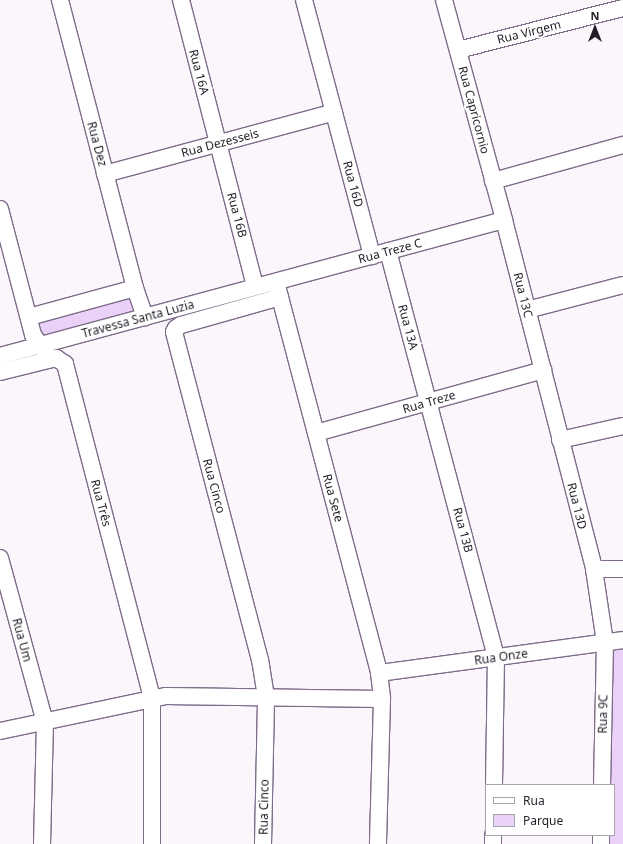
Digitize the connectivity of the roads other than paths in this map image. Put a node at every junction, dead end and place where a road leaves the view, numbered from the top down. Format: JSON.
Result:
{"nodes":[{"id":1,"x":60,"y":0,"type":"edge"},
{"id":2,"x":181,"y":0,"type":"edge"},
{"id":3,"x":304,"y":0,"type":"edge"},
{"id":4,"x":444,"y":0,"type":"edge"},
{"id":5,"x":623,"y":8,"type":"edge"},
{"id":6,"x":458,"y":50,"type":"junction"},
{"id":7,"x":334,"y":112,"type":"junction"},
{"id":8,"x":218,"y":144,"type":"junction"},
{"id":9,"x":623,"y":145,"type":"edge"},
{"id":10,"x":105,"y":174,"type":"junction"},
{"id":11,"x":493,"y":181,"type":"junction"},
{"id":12,"x":0,"y":209,"type":"edge"},
{"id":13,"x":504,"y":220,"type":"junction"},
{"id":14,"x":388,"y":251,"type":"junction"},
{"id":15,"x":372,"y":256,"type":"junction"},
{"id":16,"x":276,"y":282,"type":"junction"},
{"id":17,"x":623,"y":285,"type":"edge"},
{"id":18,"x":256,"y":287,"type":"junction"},
{"id":19,"x":135,"y":288,"type":"junction"},
{"id":20,"x":280,"y":297,"type":"junction"},
{"id":21,"x":527,"y":310,"type":"junction"},
{"id":22,"x":29,"y":317,"type":"junction"},
{"id":23,"x":145,"y":317,"type":"junction"},
{"id":24,"x":40,"y":345,"type":"junction"},
{"id":25,"x":0,"y":356,"type":"edge"},
{"id":26,"x":50,"y":359,"type":"junction"},
{"id":27,"x":542,"y":370,"type":"junction"},
{"id":28,"x":5,"y":371,"type":"edge"},
{"id":29,"x":429,"y":402,"type":"junction"},
{"id":30,"x":623,"y":426,"type":"edge"},
{"id":31,"x":316,"y":434,"type":"junction"},
{"id":32,"x":560,"y":440,"type":"junction"},
{"id":33,"x":0,"y":558,"type":"edge"},
{"id":34,"x":594,"y":569,"type":"junction"},
{"id":35,"x":623,"y":569,"type":"edge"},
{"id":36,"x":623,"y":640,"type":"edge"},
{"id":37,"x":605,"y":643,"type":"junction"},
{"id":38,"x":496,"y":657,"type":"junction"},
{"id":39,"x":379,"y":673,"type":"junction"},
{"id":40,"x":266,"y":697,"type":"junction"},
{"id":41,"x":152,"y":698,"type":"junction"},
{"id":42,"x":382,"y":699,"type":"junction"},
{"id":43,"x":45,"y":722,"type":"junction"},
{"id":44,"x":0,"y":731,"type":"edge"},
{"id":45,"x":494,"y":784,"type":"edge"},
{"id":46,"x":602,"y":784,"type":"edge"},
{"id":47,"x":42,"y":844,"type":"edge"},
{"id":48,"x":152,"y":844,"type":"edge"},
{"id":49,"x":263,"y":844,"type":"edge"},
{"id":50,"x":378,"y":844,"type":"edge"}],
"edges":[{"from":1,"to":10,"type":"street","name":"Rua Dez"},
{"from":2,"to":8,"type":"street","name":"Rua 16A"},
{"from":3,"to":7,"type":"street","name":"Rua 16D"},
{"from":4,"to":6,"type":"street","name":"Rua Capricornio"},
{"from":5,"to":6,"type":"street","name":"Rua Virgem"},
{"from":6,"to":11,"type":"street","name":"Rua Capricornio"},
{"from":7,"to":8,"type":"street","name":"Rua Dezesseis"},
{"from":7,"to":15,"type":"street","name":"Rua 16D"},
{"from":8,"to":10,"type":"street","name":"Rua Dezesseis"},
{"from":8,"to":18,"type":"street","name":"Rua 16B"},
{"from":9,"to":11,"type":"street"},
{"from":10,"to":19,"type":"street","name":"Rua Dez"},
{"from":11,"to":13,"type":"street","name":"Rua Capricornio"},
{"from":12,"to":22,"type":"street"},
{"from":13,"to":14,"type":"street","name":"Rua Treze C"},
{"from":13,"to":21,"type":"street","name":"Rua 13C"},
{"from":14,"to":15,"type":"street","name":"Rua Treze C"},
{"from":14,"to":29,"type":"street","name":"Rua 13A"},
{"from":15,"to":16,"type":"street","name":"Rua Treze C"},
{"from":16,"to":18,"type":"street","name":"Travessa Santa Luzia"},
{"from":16,"to":20,"type":"street","name":"Rua Sete"},
{"from":17,"to":21,"type":"street"},
{"from":18,"to":23,"type":"street","name":"Travessa Santa Luzia"},
{"from":19,"to":22,"type":"street"},
{"from":19,"to":23,"type":"street","name":"Rua Dez"},
{"from":20,"to":31,"type":"street","name":"Rua Sete"},
{"from":20,"to":40,"type":"street","name":"Rua Cinco"},
{"from":21,"to":27,"type":"street","name":"Rua 13C"},
{"from":22,"to":24,"type":"street"},
{"from":23,"to":24,"type":"street","name":"Travessa Santa Luzia"},
{"from":24,"to":25,"type":"street","name":"Travessa Santa Luzia"},
{"from":24,"to":26,"type":"street"},
{"from":26,"to":28,"type":"street"},
{"from":26,"to":41,"type":"street","name":"Rua Três"},
{"from":27,"to":29,"type":"street","name":"Rua Treze"},
{"from":27,"to":32,"type":"street","name":"Rua 13D"},
{"from":29,"to":31,"type":"street","name":"Rua Treze"},
{"from":29,"to":38,"type":"street","name":"Rua 13B"},
{"from":30,"to":32,"type":"street"},
{"from":31,"to":39,"type":"street","name":"Rua Sete"},
{"from":32,"to":34,"type":"street","name":"Rua 13D"},
{"from":33,"to":43,"type":"street","name":"Rua Um"},
{"from":34,"to":35,"type":"street"},
{"from":34,"to":37,"type":"street","name":"Rua 13D"},
{"from":36,"to":37,"type":"street","name":"Rua Onze"},
{"from":37,"to":38,"type":"street","name":"Rua Onze"},
{"from":37,"to":46,"type":"street","name":"Rua 9C"},
{"from":38,"to":39,"type":"street","name":"Rua Onze"},
{"from":38,"to":45,"type":"street","name":"Rua 13B"},
{"from":39,"to":42,"type":"street","name":"Rua Sete"},
{"from":40,"to":41,"type":"street"},
{"from":40,"to":42,"type":"street"},
{"from":40,"to":49,"type":"street","name":"Rua Cinco"},
{"from":41,"to":43,"type":"street"},
{"from":41,"to":48,"type":"street","name":"Rua Três"},
{"from":42,"to":50,"type":"street","name":"Rua Sete"},
{"from":43,"to":44,"type":"street"},
{"from":43,"to":47,"type":"street","name":"Rua Um"}]}
